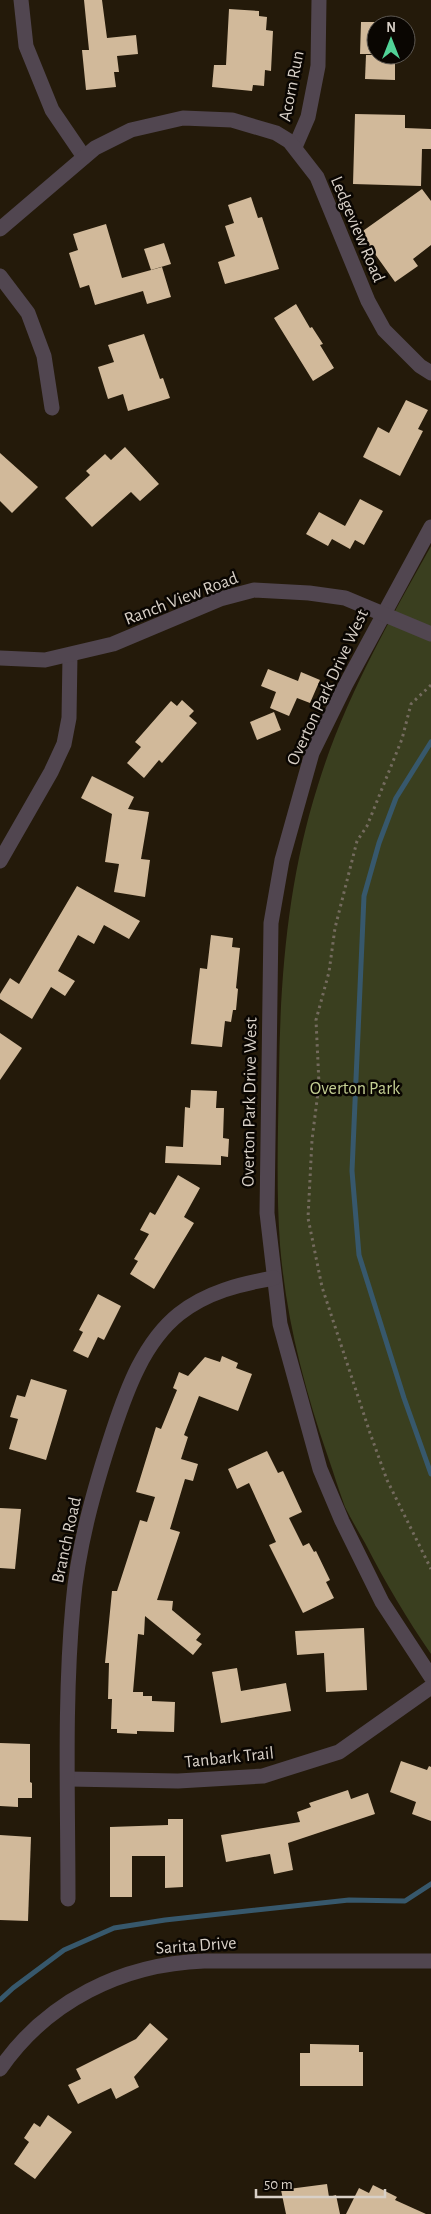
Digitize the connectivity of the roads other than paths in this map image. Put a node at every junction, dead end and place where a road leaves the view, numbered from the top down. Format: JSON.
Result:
{"nodes":[{"id":1,"x":21,"y":0,"type":"edge"},
{"id":2,"x":319,"y":0,"type":"edge"},
{"id":3,"x":295,"y":147,"type":"junction"},
{"id":4,"x":84,"y":157,"type":"junction"},
{"id":5,"x":0,"y":229,"type":"edge"},
{"id":6,"x":0,"y":276,"type":"edge"},
{"id":7,"x":431,"y":373,"type":"edge"},
{"id":8,"x":52,"y":408,"type":"dead end"},
{"id":9,"x":431,"y":527,"type":"edge"},
{"id":10,"x":383,"y":613,"type":"junction"},
{"id":11,"x":431,"y":634,"type":"edge"},
{"id":12,"x":70,"y":655,"type":"junction"},
{"id":13,"x":0,"y":658,"type":"edge"},
{"id":14,"x":0,"y":861,"type":"edge"},
{"id":15,"x":274,"y":1278,"type":"junction"},
{"id":16,"x":431,"y":1677,"type":"edge"},
{"id":17,"x":431,"y":1687,"type":"edge"},
{"id":18,"x":68,"y":1779,"type":"junction"},
{"id":19,"x":68,"y":1899,"type":"dead end"},
{"id":20,"x":431,"y":1961,"type":"edge"},
{"id":21,"x":0,"y":2069,"type":"edge"}],
"edges":[{"from":1,"to":4,"type":"street"},
{"from":2,"to":3,"type":"street","name":"Acorn Run"},
{"from":3,"to":4,"type":"street","name":"Ledgeview Road"},
{"from":3,"to":7,"type":"street","name":"Ledgeview Road"},
{"from":4,"to":5,"type":"street","name":"Ledgeview Road"},
{"from":6,"to":8,"type":"street"},
{"from":9,"to":10,"type":"street","name":"Overton Park Drive West"},
{"from":10,"to":11,"type":"street","name":"Ranch View Road"},
{"from":10,"to":12,"type":"street","name":"Ranch View Road"},
{"from":10,"to":15,"type":"street","name":"Overton Park Drive West"},
{"from":12,"to":13,"type":"street","name":"Ranch View Road"},
{"from":12,"to":14,"type":"street"},
{"from":15,"to":16,"type":"street","name":"Overton Park Drive West"},
{"from":15,"to":18,"type":"street","name":"Branch Road"},
{"from":17,"to":18,"type":"street","name":"Tanbark Trail"},
{"from":18,"to":19,"type":"street","name":"Branch Road"},
{"from":20,"to":21,"type":"street","name":"Sarita Drive"}]}
